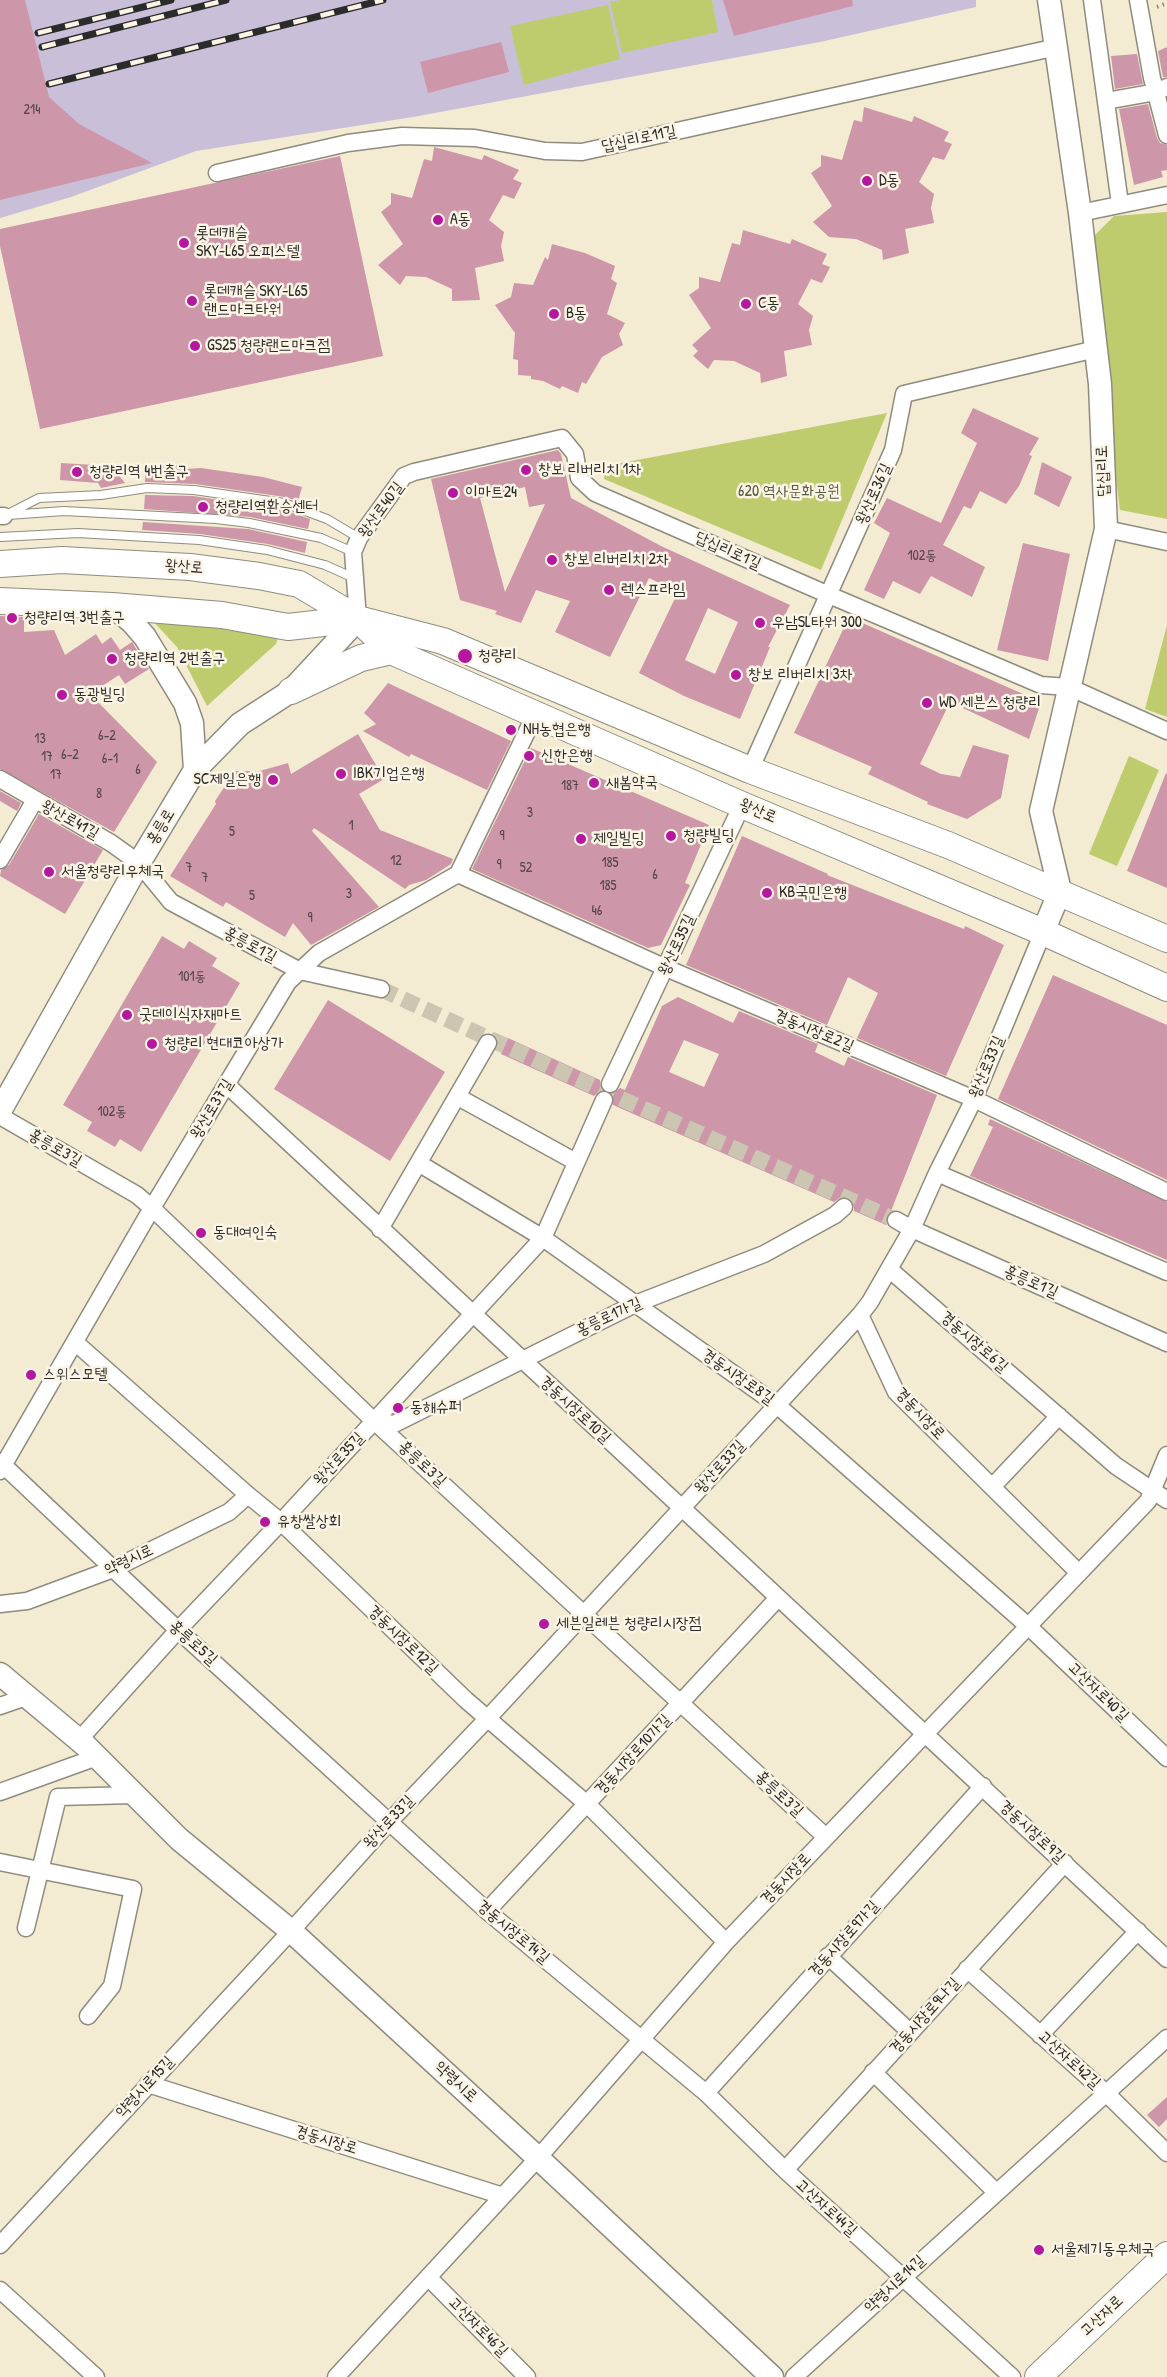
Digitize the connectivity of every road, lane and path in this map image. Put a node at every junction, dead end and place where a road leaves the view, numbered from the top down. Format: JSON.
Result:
{"nodes":[{"id":1,"x":1049,"y":0,"type":"edge"},
{"id":2,"x":1092,"y":0,"type":"edge"},
{"id":3,"x":1138,"y":0,"type":"edge"},
{"id":4,"x":1057,"y":47,"type":"junction"},
{"id":5,"x":1161,"y":89,"type":"edge"},
{"id":6,"x":1106,"y":101,"type":"junction"},
{"id":7,"x":1167,"y":135,"type":"edge"},
{"id":8,"x":217,"y":173,"type":"dead end"},
{"id":9,"x":1160,"y":196,"type":"edge"},
{"id":10,"x":1120,"y":204,"type":"junction"},
{"id":11,"x":1080,"y":213,"type":"junction"},
{"id":12,"x":1096,"y":349,"type":"junction"},
{"id":13,"x":408,"y":474,"type":"joint"},
{"id":14,"x":1,"y":517,"type":"edge"},
{"id":15,"x":1106,"y":529,"type":"junction"},
{"id":16,"x":0,"y":537,"type":"edge"},
{"id":17,"x":1167,"y":542,"type":"edge"},
{"id":18,"x":356,"y":545,"type":"junction"},
{"id":19,"x":0,"y":564,"type":"edge"},
{"id":20,"x":355,"y":578,"type":"junction"},
{"id":21,"x":829,"y":595,"type":"junction"},
{"id":22,"x":0,"y":601,"type":"edge"},
{"id":23,"x":112,"y":606,"type":"junction"},
{"id":24,"x":358,"y":619,"type":"junction"},
{"id":25,"x":391,"y":651,"type":"junction"},
{"id":26,"x":1070,"y":687,"type":"junction"},
{"id":27,"x":291,"y":691,"type":"junction"},
{"id":28,"x":534,"y":715,"type":"junction"},
{"id":29,"x":1167,"y":731,"type":"edge"},
{"id":30,"x":195,"y":770,"type":"junction"},
{"id":31,"x":750,"y":770,"type":"junction"},
{"id":32,"x":0,"y":779,"type":"edge"},
{"id":33,"x":35,"y":800,"type":"junction"},
{"id":34,"x":742,"y":805,"type":"junction"},
{"id":35,"x":0,"y":860,"type":"edge"},
{"id":36,"x":139,"y":863,"type":"junction"},
{"id":37,"x":458,"y":874,"type":"junction"},
{"id":38,"x":1060,"y":891,"type":"junction"},
{"id":39,"x":1043,"y":932,"type":"junction"},
{"id":40,"x":1167,"y":939,"type":"edge"},
{"id":41,"x":666,"y":968,"type":"junction"},
{"id":42,"x":300,"y":972,"type":"junction"},
{"id":43,"x":381,"y":988,"type":"tunnel mouth"},
{"id":44,"x":1167,"y":988,"type":"edge"},
{"id":45,"x":488,"y":1043,"type":"dead end"},
{"id":46,"x":610,"y":1084,"type":"dead end"},
{"id":47,"x":226,"y":1085,"type":"junction"},
{"id":48,"x":458,"y":1097,"type":"junction"},
{"id":49,"x":974,"y":1099,"type":"junction"},
{"id":50,"x":604,"y":1100,"type":"dead end"},
{"id":51,"x":0,"y":1111,"type":"edge"},
{"id":52,"x":0,"y":1116,"type":"edge"},
{"id":53,"x":576,"y":1162,"type":"junction"},
{"id":54,"x":420,"y":1164,"type":"junction"},
{"id":55,"x":937,"y":1173,"type":"junction"},
{"id":56,"x":1167,"y":1192,"type":"edge"},
{"id":57,"x":844,"y":1207,"type":"dead end"},
{"id":58,"x":152,"y":1208,"type":"junction"},
{"id":59,"x":896,"y":1220,"type":"tunnel mouth"},
{"id":60,"x":380,"y":1229,"type":"junction"},
{"id":61,"x":912,"y":1230,"type":"junction"},
{"id":62,"x":543,"y":1238,"type":"junction"},
{"id":63,"x":890,"y":1269,"type":"junction"},
{"id":64,"x":1167,"y":1272,"type":"edge"},
{"id":65,"x":635,"y":1304,"type":"junction"},
{"id":66,"x":472,"y":1315,"type":"junction"},
{"id":67,"x":860,"y":1315,"type":"junction"},
{"id":68,"x":76,"y":1343,"type":"junction"},
{"id":69,"x":1167,"y":1343,"type":"edge"},
{"id":70,"x":520,"y":1360,"type":"junction"},
{"id":71,"x":777,"y":1405,"type":"junction"},
{"id":72,"x":1059,"y":1416,"type":"junction"},
{"id":73,"x":374,"y":1421,"type":"junction"},
{"id":74,"x":1167,"y":1455,"type":"edge"},
{"id":75,"x":1,"y":1466,"type":"edge"},
{"id":76,"x":992,"y":1487,"type":"junction"},
{"id":77,"x":1152,"y":1490,"type":"junction"},
{"id":78,"x":248,"y":1495,"type":"junction"},
{"id":79,"x":1167,"y":1500,"type":"edge"},
{"id":80,"x":681,"y":1509,"type":"junction"},
{"id":81,"x":281,"y":1522,"type":"junction"},
{"id":82,"x":113,"y":1569,"type":"junction"},
{"id":83,"x":1079,"y":1573,"type":"junction"},
{"id":84,"x":777,"y":1599,"type":"junction"},
{"id":85,"x":0,"y":1604,"type":"edge"},
{"id":86,"x":584,"y":1614,"type":"junction"},
{"id":87,"x":1028,"y":1626,"type":"junction"},
{"id":88,"x":177,"y":1630,"type":"junction"},
{"id":89,"x":0,"y":1674,"type":"edge"},
{"id":90,"x":26,"y":1697,"type":"junction"},
{"id":91,"x":681,"y":1703,"type":"junction"},
{"id":92,"x":0,"y":1706,"type":"edge"},
{"id":93,"x":488,"y":1718,"type":"junction"},
{"id":94,"x":924,"y":1734,"type":"junction"},
{"id":95,"x":79,"y":1740,"type":"junction"},
{"id":96,"x":97,"y":1757,"type":"junction"},
{"id":97,"x":1167,"y":1758,"type":"edge"},
{"id":98,"x":983,"y":1786,"type":"junction"},
{"id":99,"x":0,"y":1792,"type":"edge"},
{"id":100,"x":134,"y":1795,"type":"junction"},
{"id":101,"x":587,"y":1804,"type":"junction"},
{"id":102,"x":390,"y":1821,"type":"junction"},
{"id":103,"x":826,"y":1838,"type":"junction"},
{"id":104,"x":0,"y":1862,"type":"edge"},
{"id":105,"x":1065,"y":1863,"type":"junction"},
{"id":106,"x":40,"y":1870,"type":"junction"},
{"id":107,"x":487,"y":1911,"type":"junction"},
{"id":108,"x":26,"y":1928,"type":"dead end"},
{"id":109,"x":291,"y":1931,"type":"junction"},
{"id":110,"x":1138,"y":1931,"type":"junction"},
{"id":111,"x":726,"y":1942,"type":"junction"},
{"id":112,"x":828,"y":1956,"type":"junction"},
{"id":113,"x":1167,"y":1959,"type":"edge"},
{"id":114,"x":968,"y":1969,"type":"junction"},
{"id":115,"x":88,"y":2016,"type":"dead end"},
{"id":116,"x":910,"y":2032,"type":"junction"},
{"id":117,"x":1040,"y":2035,"type":"junction"},
{"id":118,"x":641,"y":2037,"type":"junction"},
{"id":119,"x":1167,"y":2038,"type":"edge"},
{"id":120,"x":873,"y":2072,"type":"junction"},
{"id":121,"x":148,"y":2084,"type":"junction"},
{"id":122,"x":706,"y":2094,"type":"junction"},
{"id":123,"x":1107,"y":2094,"type":"junction"},
{"id":124,"x":1167,"y":2153,"type":"edge"},
{"id":125,"x":538,"y":2158,"type":"junction"},
{"id":126,"x":785,"y":2170,"type":"junction"},
{"id":127,"x":996,"y":2192,"type":"junction"},
{"id":128,"x":504,"y":2196,"type":"junction"},
{"id":129,"x":0,"y":2245,"type":"edge"},
{"id":130,"x":1167,"y":2255,"type":"edge"},
{"id":131,"x":428,"y":2277,"type":"junction"},
{"id":132,"x":902,"y":2277,"type":"junction"},
{"id":133,"x":0,"y":2290,"type":"edge"},
{"id":134,"x":88,"y":2374,"type":"edge"},
{"id":135,"x":336,"y":2377,"type":"edge"},
{"id":136,"x":527,"y":2377,"type":"edge"},
{"id":137,"x":772,"y":2377,"type":"edge"},
{"id":138,"x":794,"y":2377,"type":"edge"},
{"id":139,"x":1012,"y":2377,"type":"edge"},
{"id":140,"x":1038,"y":2377,"type":"edge"}],
"edges":[{"from":1,"to":4,"type":"main road","name":"답십리로"},
{"from":2,"to":6,"type":"street"},
{"from":3,"to":5,"type":"street"},
{"from":4,"to":8,"type":"street","name":"답십리로11길"},
{"from":4,"to":11,"type":"main road","name":"답십리로"},
{"from":5,"to":6,"type":"street"},
{"from":5,"to":7,"type":"street"},
{"from":6,"to":10,"type":"street"},
{"from":9,"to":10,"type":"street"},
{"from":10,"to":11,"type":"street"},
{"from":11,"to":12,"type":"main road","name":"답십리로"},
{"from":12,"to":15,"type":"main road","name":"답십리로"},
{"from":12,"to":21,"type":"street","name":"왕산로36길"},
{"from":13,"to":18,"type":"street","name":"왕산로40길"},
{"from":13,"to":21,"type":"street","name":"답십리로1길"},
{"from":14,"to":18,"type":"lane"},
{"from":14,"to":18,"type":"lane"},
{"from":15,"to":17,"type":"street"},
{"from":15,"to":26,"type":"main road","name":"답십리로"},
{"from":16,"to":20,"type":"lane"},
{"from":18,"to":20,"type":"street","name":"왕산로40길"},
{"from":19,"to":24,"type":"main road","name":"왕산로"},
{"from":20,"to":24,"type":"street","name":"왕산로40길"},
{"from":21,"to":26,"type":"street","name":"답십리로1길"},
{"from":21,"to":31,"type":"street","name":"왕산로36길"},
{"from":22,"to":23,"type":"main road","name":"왕산로"},
{"from":23,"to":24,"type":"main road","name":"왕산로"},
{"from":23,"to":30,"type":"main road"},
{"from":24,"to":25,"type":"main road","name":"왕산로"},
{"from":24,"to":27,"type":"main road","name":"홍릉로"},
{"from":24,"to":31,"type":"main road","name":"왕산로"},
{"from":25,"to":27,"type":"main road"},
{"from":25,"to":28,"type":"main road","name":"왕산로"},
{"from":26,"to":29,"type":"street","name":"답십리로1길"},
{"from":26,"to":38,"type":"main road","name":"답십리로"},
{"from":27,"to":30,"type":"main road","name":"홍릉로"},
{"from":28,"to":34,"type":"main road","name":"왕산로"},
{"from":28,"to":37,"type":"street"},
{"from":30,"to":36,"type":"main road","name":"홍릉로"},
{"from":31,"to":38,"type":"main road","name":"왕산로"},
{"from":32,"to":33,"type":"street","name":"왕산로41길"},
{"from":33,"to":35,"type":"street"},
{"from":33,"to":36,"type":"street","name":"왕산로41길"},
{"from":34,"to":39,"type":"main road","name":"왕산로"},
{"from":34,"to":41,"type":"street","name":"왕산로35길"},
{"from":36,"to":42,"type":"street","name":"홍릉로1길"},
{"from":36,"to":51,"type":"main road","name":"홍릉로"},
{"from":37,"to":41,"type":"street","name":"경동시장로2길"},
{"from":37,"to":42,"type":"street","name":"왕산로37길"},
{"from":38,"to":39,"type":"main road"},
{"from":38,"to":40,"type":"main road","name":"왕산로"},
{"from":39,"to":44,"type":"main road","name":"왕산로"},
{"from":39,"to":49,"type":"street","name":"왕산로33길"},
{"from":41,"to":46,"type":"street","name":"왕산로35길"},
{"from":41,"to":49,"type":"street","name":"경동시장로2길"},
{"from":42,"to":43,"type":"street","name":"홍릉로1길"},
{"from":42,"to":47,"type":"street","name":"왕산로37길"},
{"from":45,"to":48,"type":"street"},
{"from":47,"to":58,"type":"street","name":"왕산로37길"},
{"from":47,"to":60,"type":"street","name":"경동시장로10길"},
{"from":48,"to":53,"type":"street"},
{"from":48,"to":54,"type":"street"},
{"from":49,"to":55,"type":"street","name":"왕산로33길"},
{"from":49,"to":56,"type":"street","name":"경동시장로2길"},
{"from":50,"to":53,"type":"street","name":"왕산로35길"},
{"from":52,"to":58,"type":"street","name":"홍릉로3길"},
{"from":53,"to":62,"type":"street","name":"왕산로35길"},
{"from":54,"to":60,"type":"street"},
{"from":54,"to":62,"type":"street","name":"경동시장로8길"},
{"from":55,"to":61,"type":"street","name":"왕산로33길"},
{"from":55,"to":64,"type":"street"},
{"from":57,"to":65,"type":"street","name":"홍릉로1가길"},
{"from":58,"to":68,"type":"street","name":"왕산로37길"},
{"from":58,"to":73,"type":"street","name":"홍릉로3길"},
{"from":59,"to":61,"type":"street","name":"홍릉로1길"},
{"from":60,"to":66,"type":"street","name":"경동시장로10길"},
{"from":61,"to":63,"type":"street","name":"왕산로33길"},
{"from":61,"to":69,"type":"street","name":"홍릉로1길"},
{"from":62,"to":65,"type":"street","name":"경동시장로8길"},
{"from":62,"to":66,"type":"street","name":"왕산로35길"},
{"from":63,"to":67,"type":"street","name":"왕산로33길"},
{"from":63,"to":72,"type":"street","name":"경동시장로6길"},
{"from":65,"to":70,"type":"street","name":"홍릉로1가길"},
{"from":65,"to":71,"type":"street","name":"경동시장로8길"},
{"from":66,"to":70,"type":"street","name":"경동시장로10길"},
{"from":66,"to":73,"type":"street","name":"왕산로35길"},
{"from":67,"to":71,"type":"street","name":"왕산로33길"},
{"from":67,"to":76,"type":"street","name":"경동시장로"},
{"from":68,"to":75,"type":"street","name":"왕산로37길"},
{"from":68,"to":78,"type":"street","name":"경동시장로12길"},
{"from":70,"to":73,"type":"street","name":"홍릉로1가길"},
{"from":70,"to":80,"type":"street","name":"경동시장로10길"},
{"from":71,"to":80,"type":"street","name":"왕산로33길"},
{"from":71,"to":87,"type":"street","name":"경동시장로8길"},
{"from":72,"to":76,"type":"street"},
{"from":72,"to":77,"type":"street","name":"경동시장로6길"},
{"from":73,"to":81,"type":"street","name":"왕산로35길"},
{"from":73,"to":86,"type":"street","name":"홍릉로3길"},
{"from":74,"to":77,"type":"street","name":"경동시장로"},
{"from":75,"to":82,"type":"street","name":"홍릉로5길"},
{"from":76,"to":83,"type":"street","name":"경동시장로"},
{"from":77,"to":79,"type":"street","name":"경동시장로6길"},
{"from":77,"to":83,"type":"street","name":"경동시장로"},
{"from":78,"to":81,"type":"street","name":"경동시장로12길"},
{"from":78,"to":82,"type":"street","name":"약령시로"},
{"from":80,"to":84,"type":"street","name":"경동시장로10길"},
{"from":80,"to":86,"type":"street","name":"왕산로33길"},
{"from":81,"to":88,"type":"street","name":"왕산로35길"},
{"from":81,"to":93,"type":"street","name":"경동시장로12길"},
{"from":82,"to":85,"type":"street","name":"약령시로"},
{"from":82,"to":88,"type":"street","name":"홍릉로5길"},
{"from":83,"to":87,"type":"street","name":"경동시장로"},
{"from":84,"to":91,"type":"street","name":"경동시장로10가길"},
{"from":84,"to":94,"type":"street","name":"경동시장로10길"},
{"from":86,"to":91,"type":"street","name":"홍릉로3길"},
{"from":86,"to":93,"type":"street","name":"왕산로33길"},
{"from":87,"to":94,"type":"street","name":"경동시장로"},
{"from":87,"to":97,"type":"street","name":"고산자로40길"},
{"from":88,"to":95,"type":"street","name":"왕산로35길"},
{"from":88,"to":102,"type":"street","name":"홍릉로5길"},
{"from":89,"to":90,"type":"main road","name":"약령시로"},
{"from":90,"to":92,"type":"street"},
{"from":90,"to":95,"type":"main road","name":"약령시로"},
{"from":91,"to":101,"type":"street","name":"경동시장로10가길"},
{"from":91,"to":103,"type":"street","name":"홍릉로3길"},
{"from":93,"to":101,"type":"street","name":"경동시장로12길"},
{"from":93,"to":102,"type":"street","name":"왕산로33길"},
{"from":94,"to":98,"type":"street","name":"경동시장로9길"},
{"from":94,"to":103,"type":"street","name":"경동시장로"},
{"from":95,"to":96,"type":"main road","name":"약령시로"},
{"from":96,"to":99,"type":"street"},
{"from":96,"to":100,"type":"main road","name":"약령시로"},
{"from":98,"to":105,"type":"street","name":"경동시장로9길"},
{"from":98,"to":112,"type":"street","name":"경동시장로9가길"},
{"from":100,"to":106,"type":"street"},
{"from":100,"to":109,"type":"main road","name":"약령시로"},
{"from":101,"to":107,"type":"street","name":"경동시장로10가길"},
{"from":101,"to":111,"type":"street","name":"경동시장로12길"},
{"from":102,"to":107,"type":"street","name":"경동시장로14길"},
{"from":102,"to":109,"type":"street","name":"왕산로33길"},
{"from":103,"to":111,"type":"street","name":"경동시장로"},
{"from":104,"to":106,"type":"street"},
{"from":105,"to":110,"type":"street","name":"경동시장로9길"},
{"from":105,"to":114,"type":"street","name":"경동시장로9나길"},
{"from":106,"to":108,"type":"street"},
{"from":106,"to":115,"type":"street"},
{"from":107,"to":118,"type":"street","name":"경동시장로14길"},
{"from":109,"to":121,"type":"street","name":"약령시로15길"},
{"from":109,"to":125,"type":"main road","name":"약령시로"},
{"from":110,"to":113,"type":"street","name":"경동시장로9길"},
{"from":110,"to":117,"type":"street"},
{"from":111,"to":118,"type":"street","name":"경동시장로"},
{"from":112,"to":116,"type":"street"},
{"from":112,"to":122,"type":"street","name":"경동시장로9가길"},
{"from":114,"to":116,"type":"street","name":"경동시장로9나길"},
{"from":114,"to":117,"type":"street","name":"고산자로42길"},
{"from":116,"to":120,"type":"street","name":"경동시장로9나길"},
{"from":117,"to":123,"type":"street","name":"고산자로42길"},
{"from":118,"to":122,"type":"street","name":"고산자로44길"},
{"from":118,"to":125,"type":"street","name":"경동시장로"},
{"from":119,"to":123,"type":"street","name":"약령시로14길"},
{"from":120,"to":126,"type":"street","name":"경동시장로9나길"},
{"from":120,"to":127,"type":"street"},
{"from":121,"to":128,"type":"street","name":"경동시장로"},
{"from":121,"to":129,"type":"street","name":"약령시로15길"},
{"from":122,"to":126,"type":"street","name":"고산자로44길"},
{"from":123,"to":124,"type":"street","name":"고산자로42길"},
{"from":123,"to":127,"type":"street","name":"약령시로14길"},
{"from":125,"to":128,"type":"street","name":"경동시장로"},
{"from":125,"to":137,"type":"main road","name":"약령시로"},
{"from":126,"to":132,"type":"street","name":"고산자로44길"},
{"from":127,"to":132,"type":"street","name":"약령시로14길"},
{"from":128,"to":131,"type":"street","name":"경동시장로"},
{"from":130,"to":140,"type":"main road","name":"고산자로"},
{"from":131,"to":135,"type":"street","name":"경동시장로"},
{"from":131,"to":136,"type":"street","name":"고산자로46길"},
{"from":132,"to":138,"type":"street","name":"약령시로14길"},
{"from":132,"to":139,"type":"street","name":"고산자로44길"},
{"from":133,"to":134,"type":"street"}]}
